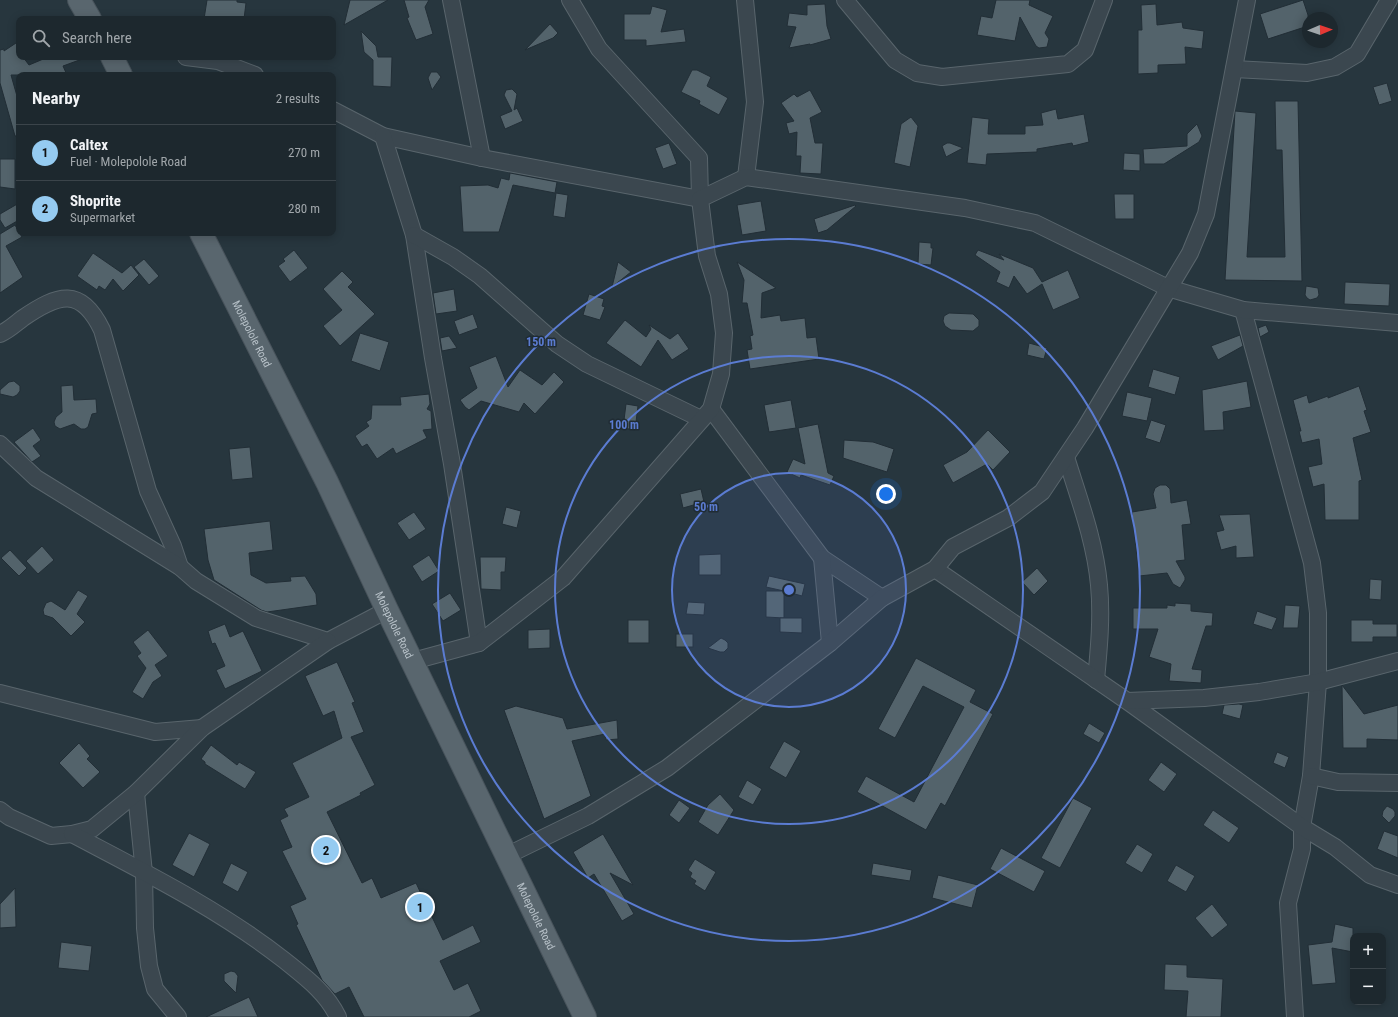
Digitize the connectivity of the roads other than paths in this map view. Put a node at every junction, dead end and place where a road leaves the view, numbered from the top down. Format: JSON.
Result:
{"nodes":[{"id":1,"x":79,"y":0,"type":"edge"},
{"id":2,"x":451,"y":0,"type":"edge"},
{"id":3,"x":570,"y":0,"type":"edge"},
{"id":4,"x":745,"y":0,"type":"edge"},
{"id":5,"x":844,"y":0,"type":"edge"},
{"id":6,"x":1104,"y":0,"type":"edge"},
{"id":7,"x":1389,"y":0,"type":"edge"},
{"id":8,"x":1246,"y":1,"type":"edge"},
{"id":9,"x":88,"y":16,"type":"edge"},
{"id":10,"x":114,"y":60,"type":"edge"},
{"id":11,"x":210,"y":60,"type":"edge"},
{"id":12,"x":1234,"y":70,"type":"junction"},
{"id":13,"x":120,"y":72,"type":"edge"},
{"id":14,"x":247,"y":72,"type":"edge"},
{"id":15,"x":336,"y":112,"type":"edge"},
{"id":16,"x":383,"y":136,"type":"junction"},
{"id":17,"x":482,"y":158,"type":"junction"},
{"id":18,"x":746,"y":177,"type":"junction"},
{"id":19,"x":700,"y":199,"type":"junction"},
{"id":20,"x":414,"y":235,"type":"junction"},
{"id":21,"x":203,"y":236,"type":"edge"},
{"id":22,"x":1168,"y":288,"type":"junction"},
{"id":23,"x":1243,"y":310,"type":"junction"},
{"id":24,"x":1398,"y":323,"type":"edge"},
{"id":25,"x":0,"y":334,"type":"edge"},
{"id":26,"x":706,"y":414,"type":"junction"},
{"id":27,"x":0,"y":444,"type":"edge"},
{"id":28,"x":1066,"y":457,"type":"junction"},
{"id":29,"x":822,"y":558,"type":"junction"},
{"id":30,"x":180,"y":567,"type":"junction"},
{"id":31,"x":935,"y":569,"type":"junction"},
{"id":32,"x":882,"y":598,"type":"junction"},
{"id":33,"x":387,"y":610,"type":"junction"},
{"id":34,"x":328,"y":640,"type":"junction"},
{"id":35,"x":479,"y":643,"type":"junction"},
{"id":36,"x":830,"y":643,"type":"junction"},
{"id":37,"x":413,"y":661,"type":"junction"},
{"id":38,"x":1398,"y":661,"type":"edge"},
{"id":39,"x":1096,"y":680,"type":"junction"},
{"id":40,"x":1318,"y":682,"type":"junction"},
{"id":41,"x":0,"y":693,"type":"edge"},
{"id":42,"x":1127,"y":701,"type":"junction"},
{"id":43,"x":202,"y":728,"type":"junction"},
{"id":44,"x":1311,"y":776,"type":"junction"},
{"id":45,"x":1398,"y":782,"type":"edge"},
{"id":46,"x":136,"y":793,"type":"junction"},
{"id":47,"x":0,"y":810,"type":"edge"},
{"id":48,"x":1302,"y":827,"type":"junction"},
{"id":49,"x":72,"y":834,"type":"junction"},
{"id":50,"x":506,"y":856,"type":"junction"},
{"id":51,"x":144,"y":873,"type":"junction"},
{"id":52,"x":1398,"y":885,"type":"edge"},
{"id":53,"x":178,"y":1017,"type":"edge"},
{"id":54,"x":338,"y":1017,"type":"edge"},
{"id":55,"x":585,"y":1017,"type":"edge"},
{"id":56,"x":1295,"y":1017,"type":"edge"}],
"edges":[{"from":1,"to":9,"type":"main road"},
{"from":2,"to":17,"type":"street"},
{"from":3,"to":19,"type":"street"},
{"from":4,"to":18,"type":"street"},
{"from":5,"to":6,"type":"street"},
{"from":7,"to":12,"type":"street"},
{"from":8,"to":12,"type":"street"},
{"from":10,"to":13,"type":"main road"},
{"from":11,"to":14,"type":"street"},
{"from":12,"to":22,"type":"street"},
{"from":15,"to":16,"type":"street"},
{"from":16,"to":17,"type":"street"},
{"from":16,"to":20,"type":"street"},
{"from":17,"to":19,"type":"street"},
{"from":18,"to":19,"type":"street"},
{"from":18,"to":22,"type":"street"},
{"from":19,"to":26,"type":"street"},
{"from":20,"to":26,"type":"street"},
{"from":20,"to":35,"type":"street"},
{"from":21,"to":33,"type":"main road","name":"Molepolole Road"},
{"from":22,"to":23,"type":"street"},
{"from":22,"to":28,"type":"street"},
{"from":23,"to":24,"type":"street"},
{"from":23,"to":40,"type":"street"},
{"from":25,"to":30,"type":"street"},
{"from":26,"to":29,"type":"street"},
{"from":26,"to":35,"type":"street"},
{"from":27,"to":30,"type":"street"},
{"from":28,"to":31,"type":"street"},
{"from":28,"to":39,"type":"street"},
{"from":29,"to":32,"type":"street"},
{"from":29,"to":36,"type":"street"},
{"from":30,"to":34,"type":"street"},
{"from":31,"to":32,"type":"street"},
{"from":31,"to":39,"type":"street"},
{"from":32,"to":36,"type":"street"},
{"from":33,"to":34,"type":"street"},
{"from":33,"to":37,"type":"main road","name":"Molepolole Road"},
{"from":34,"to":43,"type":"street"},
{"from":35,"to":37,"type":"street"},
{"from":36,"to":50,"type":"street"},
{"from":37,"to":50,"type":"main road","name":"Molepolole Road"},
{"from":38,"to":40,"type":"street"},
{"from":39,"to":42,"type":"street"},
{"from":40,"to":42,"type":"street"},
{"from":40,"to":44,"type":"street"},
{"from":41,"to":43,"type":"street"},
{"from":42,"to":48,"type":"street"},
{"from":43,"to":46,"type":"street"},
{"from":44,"to":45,"type":"street"},
{"from":44,"to":48,"type":"street"},
{"from":46,"to":49,"type":"street"},
{"from":46,"to":51,"type":"street"},
{"from":47,"to":49,"type":"street"},
{"from":48,"to":52,"type":"street"},
{"from":48,"to":56,"type":"street"},
{"from":49,"to":51,"type":"street"},
{"from":50,"to":55,"type":"main road","name":"Molepolole Road"},
{"from":51,"to":53,"type":"street"},
{"from":51,"to":54,"type":"street"}]}
